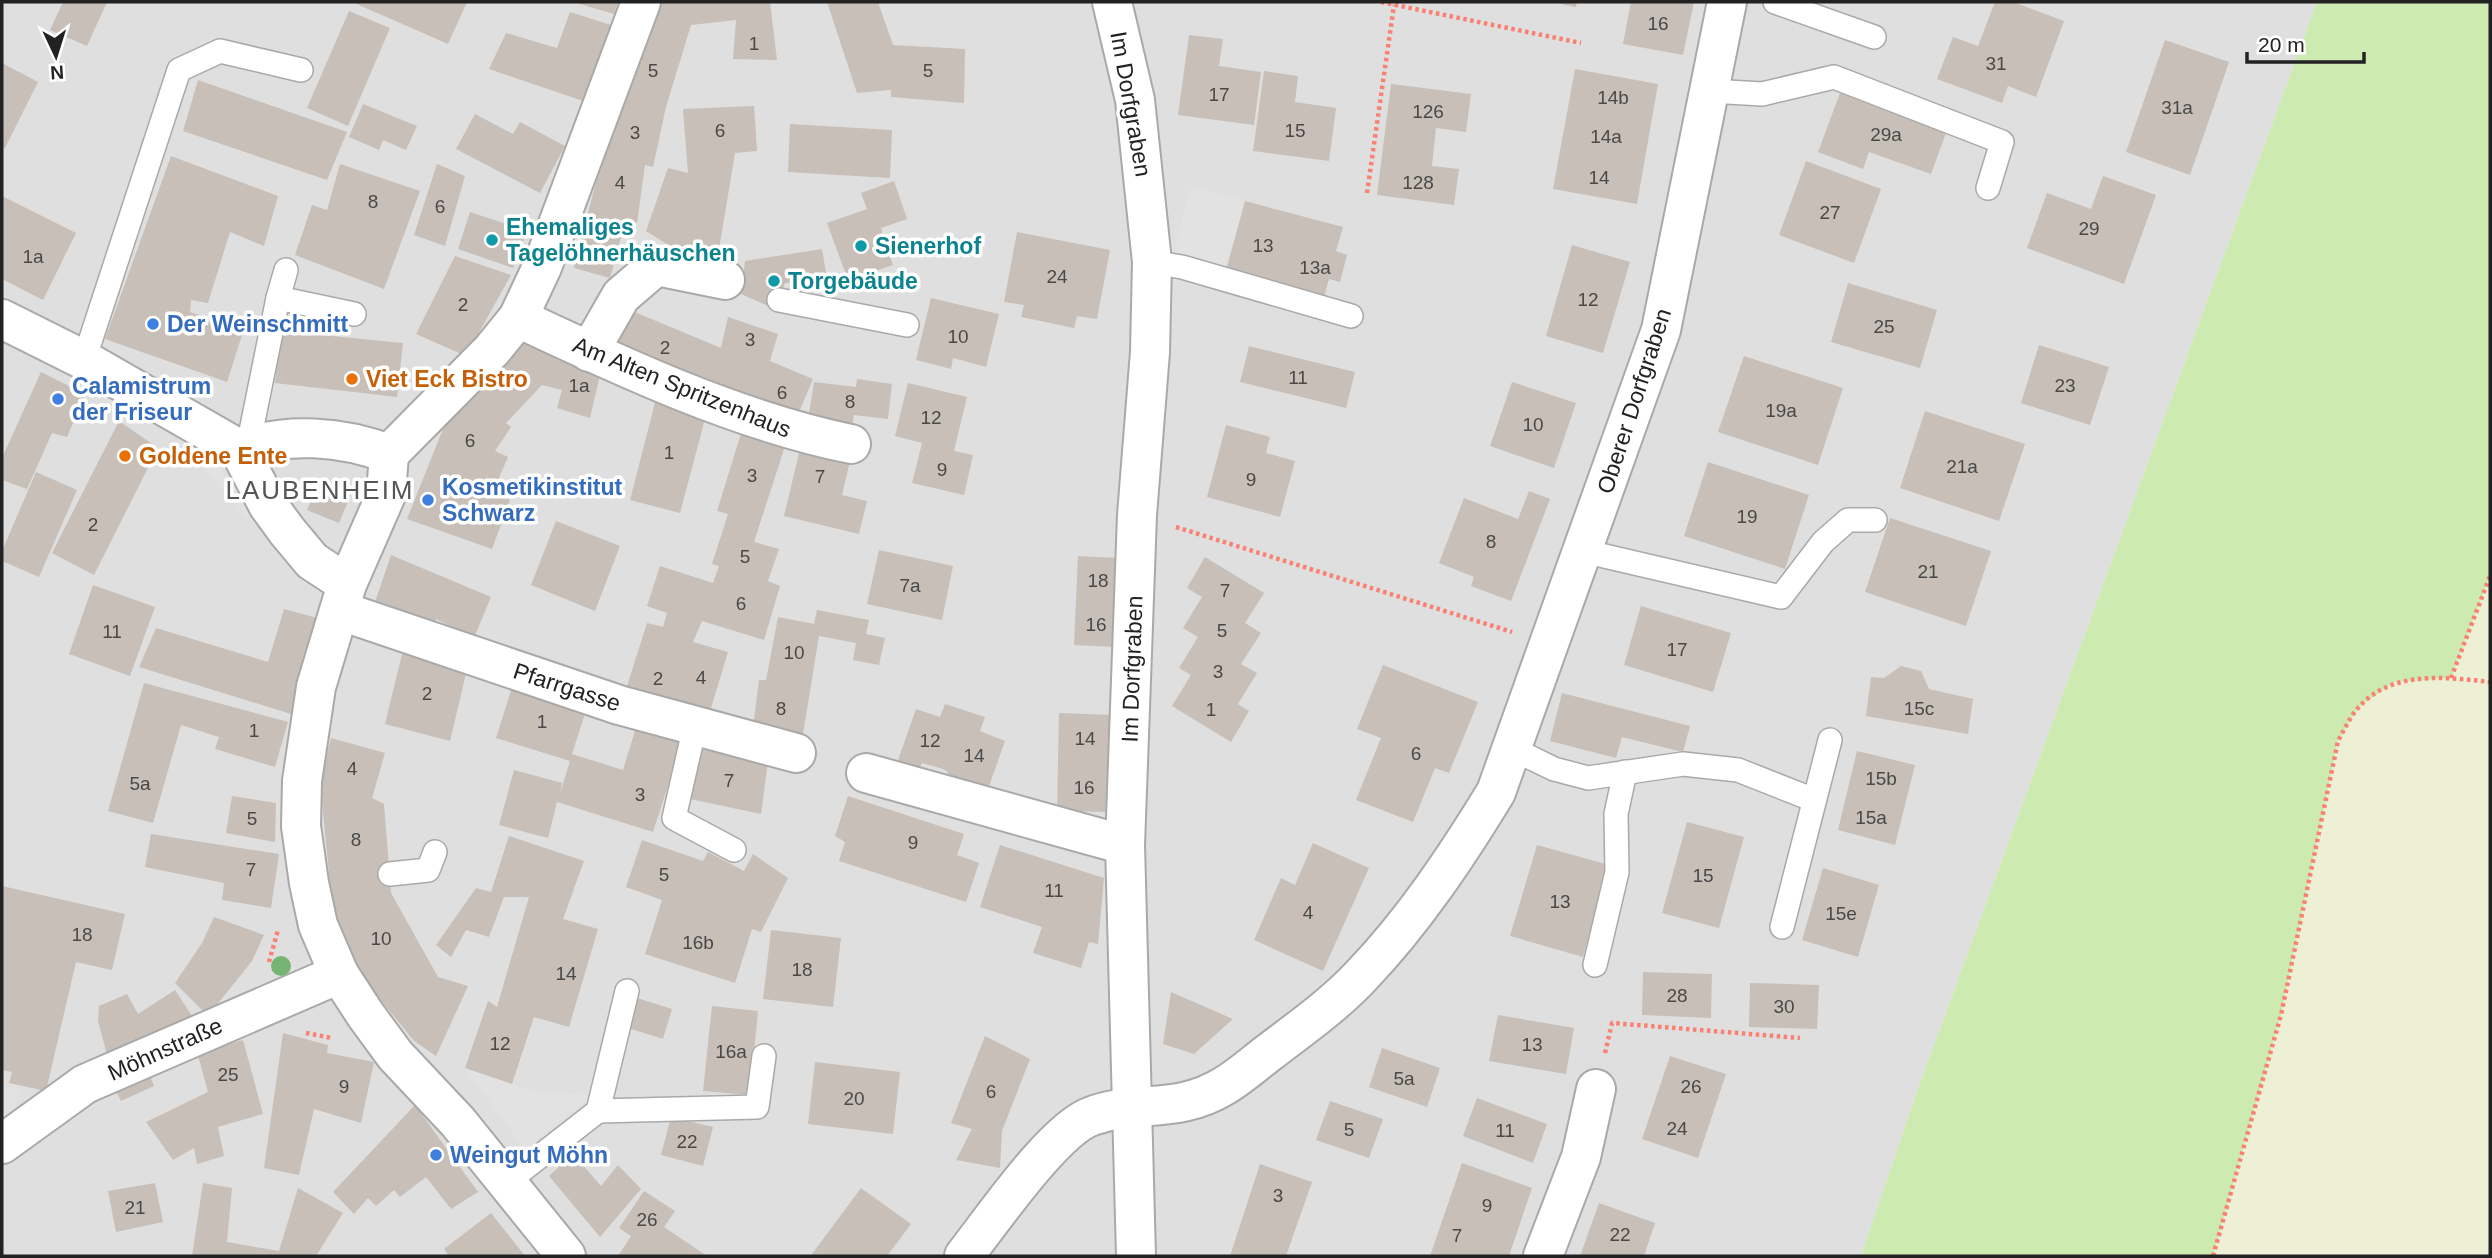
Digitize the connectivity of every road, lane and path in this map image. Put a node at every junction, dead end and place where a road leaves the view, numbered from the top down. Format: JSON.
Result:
{"nodes":[{"id":1,"x":641,"y":2,"type":"edge"},
{"id":2,"x":1112,"y":2,"type":"edge"},
{"id":3,"x":1381,"y":2,"type":"edge"},
{"id":4,"x":1727,"y":2,"type":"edge"},
{"id":5,"x":1775,"y":2,"type":"edge"},
{"id":6,"x":1394,"y":5,"type":"junction"},
{"id":7,"x":1874,"y":37,"type":"dead end"},
{"id":8,"x":1581,"y":43,"type":"dead end"},
{"id":9,"x":300,"y":71,"type":"dead end"},
{"id":10,"x":1710,"y":91,"type":"junction"},
{"id":11,"x":1988,"y":188,"type":"dead end"},
{"id":12,"x":1367,"y":194,"type":"dead end"},
{"id":13,"x":1152,"y":262,"type":"junction"},
{"id":14,"x":286,"y":270,"type":"dead end"},
{"id":15,"x":733,"y":282,"type":"dead end"},
{"id":16,"x":278,"y":298,"type":"junction"},
{"id":17,"x":779,"y":300,"type":"dead end"},
{"id":18,"x":354,"y":314,"type":"dead end"},
{"id":19,"x":1351,"y":316,"type":"dead end"},
{"id":20,"x":518,"y":318,"type":"junction"},
{"id":21,"x":2,"y":319,"type":"edge"},
{"id":22,"x":907,"y":326,"type":"dead end"},
{"id":23,"x":589,"y":352,"type":"junction"},
{"id":24,"x":84,"y":360,"type":"junction"},
{"id":25,"x":850,"y":444,"type":"dead end"},
{"id":26,"x":243,"y":447,"type":"junction"},
{"id":27,"x":389,"y":454,"type":"junction"},
{"id":28,"x":1138,"y":515,"type":"junction"},
{"id":29,"x":1875,"y":520,"type":"dead end"},
{"id":30,"x":1583,"y":551,"type":"junction"},
{"id":31,"x":2490,"y":576,"type":"edge"},
{"id":32,"x":344,"y":597,"type":"junction"},
{"id":33,"x":1550,"y":644,"type":"junction"},
{"id":34,"x":2451,"y":678,"type":"junction"},
{"id":35,"x":2490,"y":682,"type":"edge"},
{"id":36,"x":695,"y":726,"type":"junction"},
{"id":37,"x":1829,"y":740,"type":"dead end"},
{"id":38,"x":1511,"y":748,"type":"junction"},
{"id":39,"x":796,"y":753,"type":"dead end"},
{"id":40,"x":1625,"y":772,"type":"junction"},
{"id":41,"x":866,"y":773,"type":"dead end"},
{"id":42,"x":1814,"y":800,"type":"junction"},
{"id":43,"x":1125,"y":845,"type":"junction"},
{"id":44,"x":734,"y":850,"type":"dead end"},
{"id":45,"x":435,"y":852,"type":"dead end"},
{"id":46,"x":390,"y":874,"type":"dead end"},
{"id":47,"x":1783,"y":927,"type":"dead end"},
{"id":48,"x":1595,"y":965,"type":"dead end"},
{"id":49,"x":339,"y":974,"type":"junction"},
{"id":50,"x":627,"y":991,"type":"dead end"},
{"id":51,"x":1800,"y":1038,"type":"dead end"},
{"id":52,"x":764,"y":1056,"type":"dead end"},
{"id":53,"x":1596,"y":1089,"type":"joint"},
{"id":54,"x":1131,"y":1109,"type":"junction"},
{"id":55,"x":598,"y":1111,"type":"junction"},
{"id":56,"x":2,"y":1144,"type":"edge"},
{"id":57,"x":507,"y":1182,"type":"junction"},
{"id":58,"x":566,"y":1256,"type":"edge"},
{"id":59,"x":964,"y":1256,"type":"edge"},
{"id":60,"x":1136,"y":1256,"type":"edge"},
{"id":61,"x":1543,"y":1256,"type":"edge"},
{"id":62,"x":2213,"y":1256,"type":"edge"}],
"edges":[{"from":1,"to":20,"type":"street"},
{"from":2,"to":13,"type":"street","name":"Im Dorfgraben"},
{"from":3,"to":6,"type":"path"},
{"from":4,"to":10,"type":"street","name":"Oberer Dorfgraben"},
{"from":5,"to":7,"type":"lane"},
{"from":6,"to":8,"type":"path"},
{"from":6,"to":12,"type":"path"},
{"from":9,"to":24,"type":"lane"},
{"from":10,"to":11,"type":"lane"},
{"from":10,"to":30,"type":"street","name":"Oberer Dorfgraben"},
{"from":13,"to":19,"type":"lane"},
{"from":13,"to":28,"type":"street","name":"Im Dorfgraben"},
{"from":14,"to":16,"type":"lane"},
{"from":15,"to":23,"type":"street"},
{"from":16,"to":18,"type":"lane"},
{"from":16,"to":26,"type":"lane"},
{"from":17,"to":22,"type":"lane"},
{"from":20,"to":23,"type":"street","name":"Am Alten Spritzenhaus"},
{"from":20,"to":27,"type":"street"},
{"from":21,"to":24,"type":"street"},
{"from":23,"to":25,"type":"street","name":"Am Alten Spritzenhaus"},
{"from":24,"to":26,"type":"street"},
{"from":26,"to":27,"type":"street"},
{"from":26,"to":32,"type":"street","name":"Pfarrgasse"},
{"from":27,"to":32,"type":"street"},
{"from":28,"to":33,"type":"path"},
{"from":28,"to":43,"type":"street","name":"Im Dorfgraben"},
{"from":29,"to":30,"type":"lane"},
{"from":30,"to":33,"type":"street","name":"Oberer Dorfgraben"},
{"from":31,"to":34,"type":"path"},
{"from":32,"to":36,"type":"street","name":"Pfarrgasse"},
{"from":32,"to":49,"type":"street"},
{"from":33,"to":38,"type":"street","name":"Oberer Dorfgraben"},
{"from":34,"to":35,"type":"path"},
{"from":34,"to":62,"type":"path"},
{"from":36,"to":39,"type":"street","name":"Pfarrgasse"},
{"from":36,"to":44,"type":"lane"},
{"from":37,"to":42,"type":"lane"},
{"from":38,"to":40,"type":"lane"},
{"from":38,"to":54,"type":"street","name":"Oberer Dorfgraben"},
{"from":40,"to":42,"type":"lane"},
{"from":40,"to":48,"type":"lane"},
{"from":41,"to":43,"type":"street"},
{"from":42,"to":47,"type":"lane"},
{"from":43,"to":54,"type":"street","name":"Im Dorfgraben"},
{"from":45,"to":46,"type":"lane"},
{"from":49,"to":56,"type":"street","name":"Möhnstraße"},
{"from":49,"to":57,"type":"street"},
{"from":50,"to":55,"type":"lane"},
{"from":51,"to":53,"type":"path"},
{"from":52,"to":55,"type":"lane"},
{"from":53,"to":61,"type":"street"},
{"from":54,"to":59,"type":"street"},
{"from":54,"to":60,"type":"street","name":"Im Dorfgraben"},
{"from":55,"to":57,"type":"lane"},
{"from":57,"to":58,"type":"street"}]}
